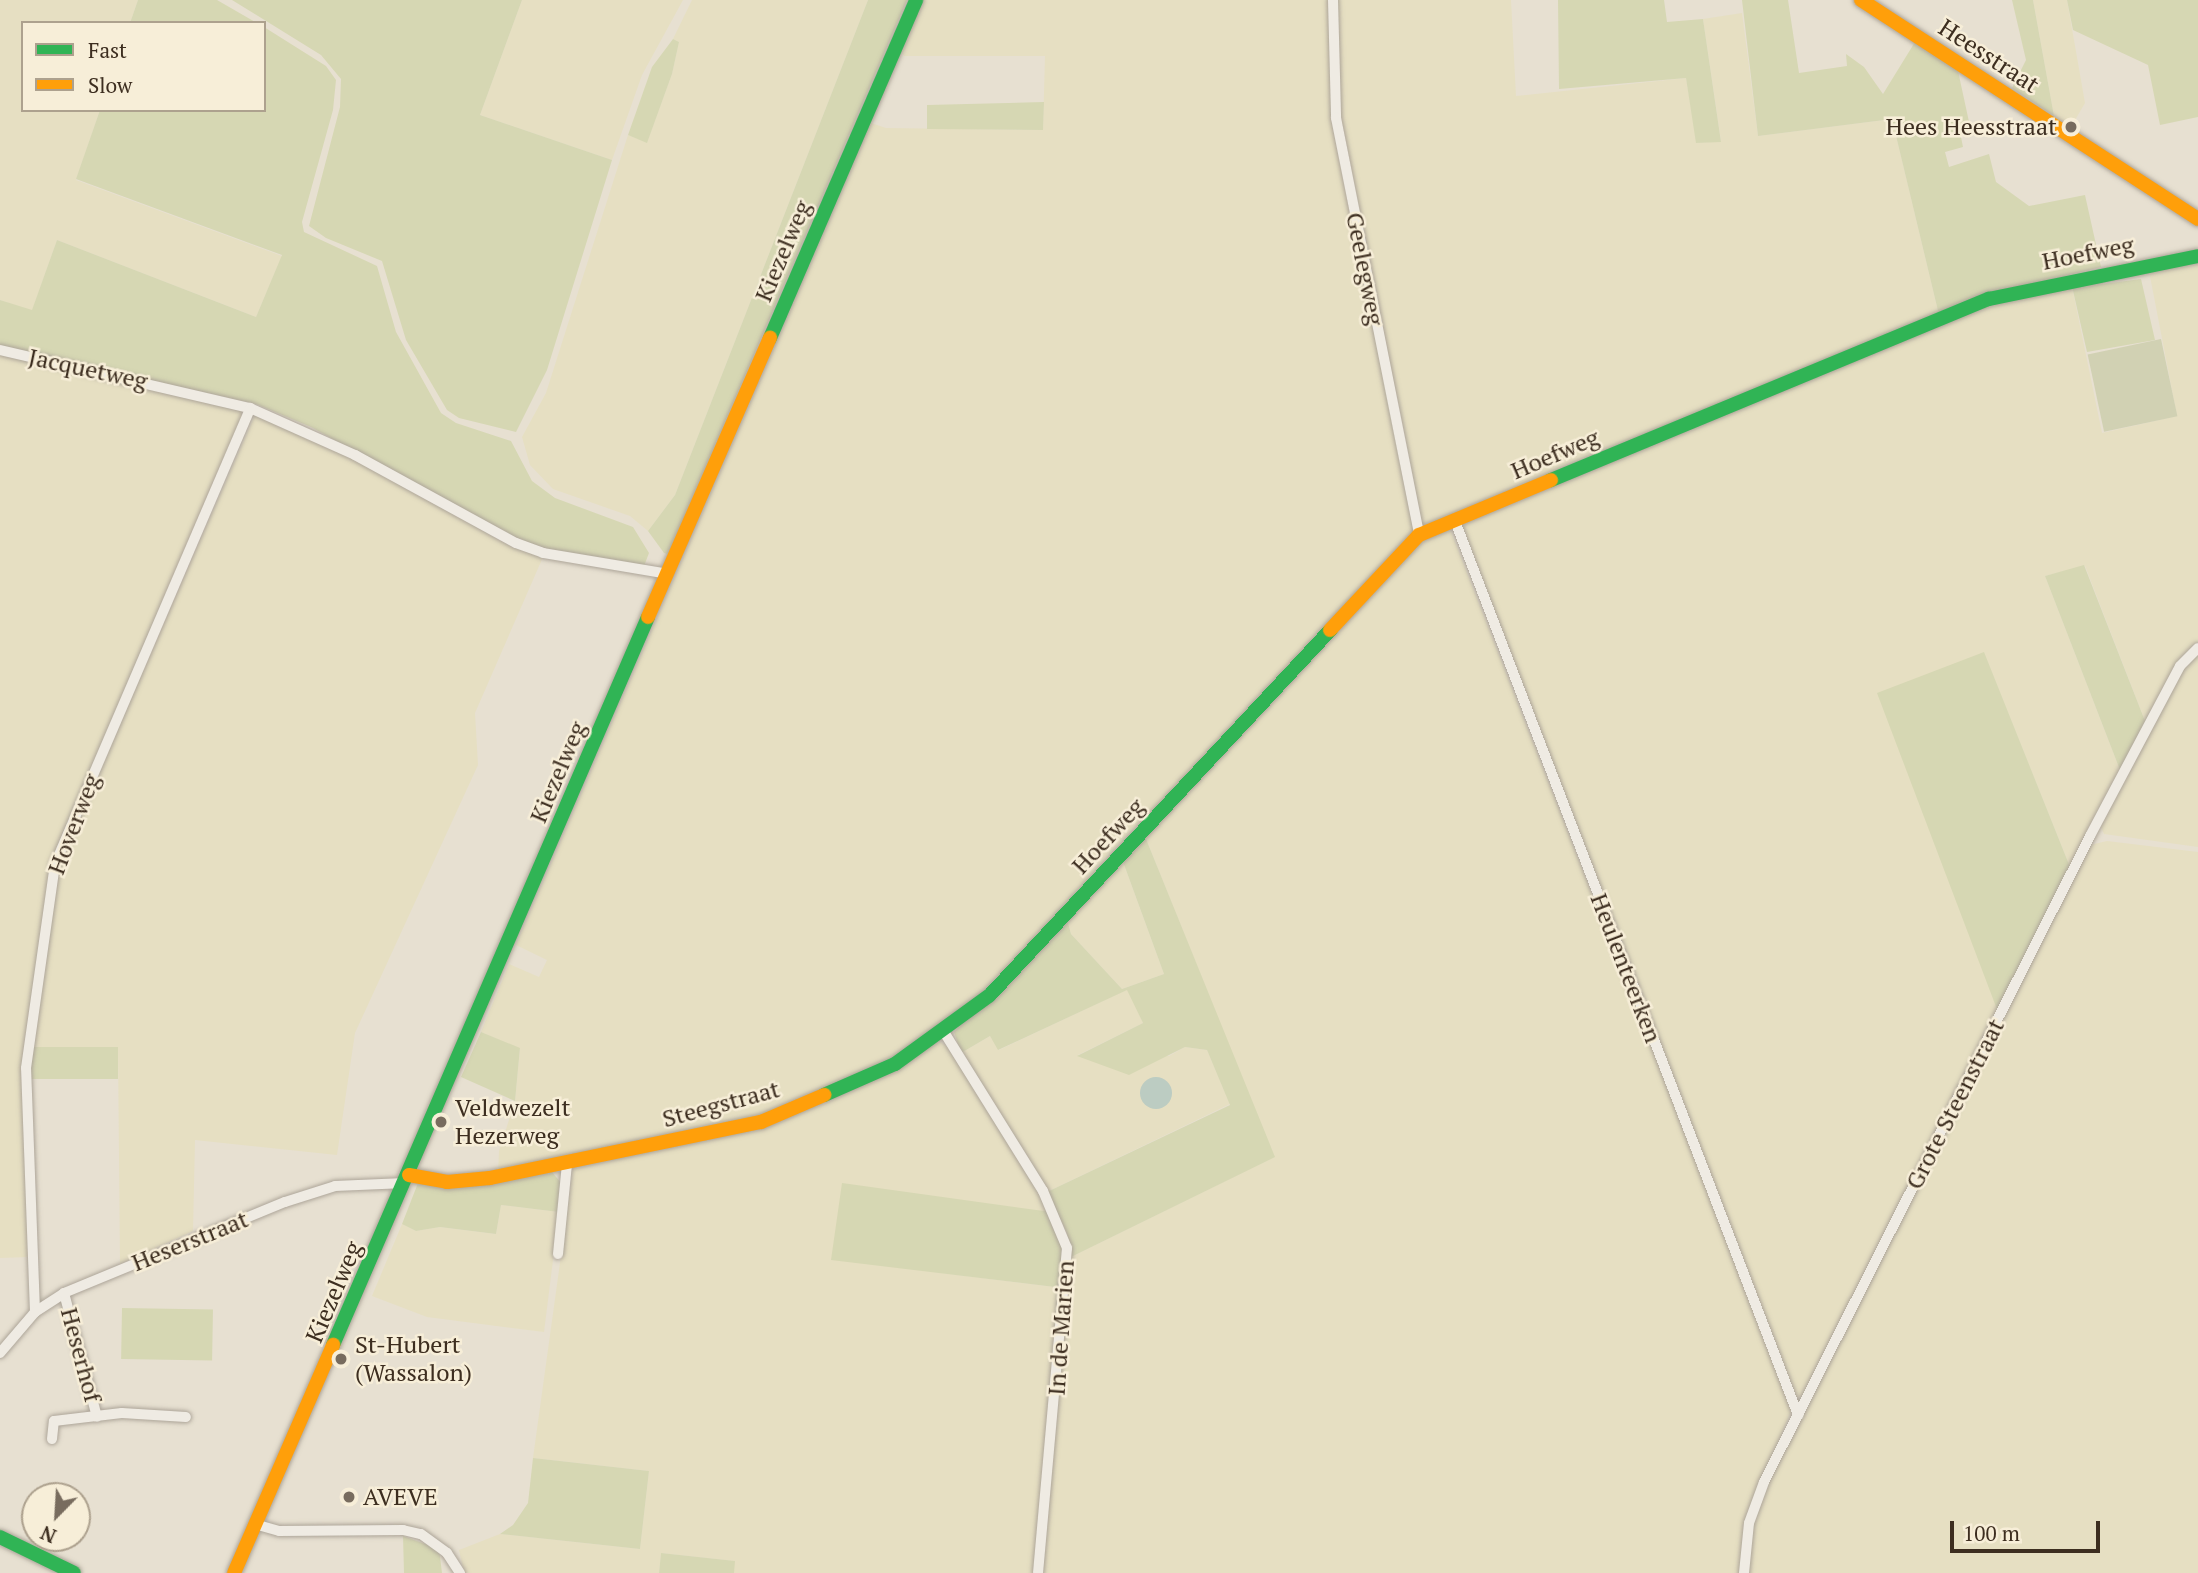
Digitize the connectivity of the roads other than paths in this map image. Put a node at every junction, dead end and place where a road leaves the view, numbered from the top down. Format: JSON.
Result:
{"nodes":[{"id":1,"x":916,"y":0,"type":"edge"},
{"id":2,"x":1333,"y":0,"type":"edge"},
{"id":3,"x":1861,"y":0,"type":"edge"},
{"id":4,"x":2198,"y":219,"type":"edge"},
{"id":5,"x":2198,"y":256,"type":"edge"},
{"id":6,"x":0,"y":350,"type":"edge"},
{"id":7,"x":250,"y":408,"type":"junction"},
{"id":8,"x":1455,"y":521,"type":"junction"},
{"id":9,"x":1419,"y":535,"type":"junction"},
{"id":10,"x":668,"y":574,"type":"junction"},
{"id":11,"x":2198,"y":648,"type":"edge"},
{"id":12,"x":1066,"y":914,"type":"joint"},
{"id":13,"x":944,"y":1032,"type":"junction"},
{"id":14,"x":567,"y":1164,"type":"junction"},
{"id":15,"x":407,"y":1179,"type":"junction"},
{"id":16,"x":558,"y":1254,"type":"dead end"},
{"id":17,"x":64,"y":1293,"type":"junction"},
{"id":18,"x":35,"y":1312,"type":"junction"},
{"id":19,"x":0,"y":1353,"type":"edge"},
{"id":20,"x":1797,"y":1415,"type":"junction"},
{"id":21,"x":97,"y":1417,"type":"junction"},
{"id":22,"x":186,"y":1417,"type":"dead end"},
{"id":23,"x":52,"y":1439,"type":"dead end"},
{"id":24,"x":258,"y":1525,"type":"junction"},
{"id":25,"x":0,"y":1537,"type":"edge"},
{"id":26,"x":238,"y":1569,"type":"edge"},
{"id":27,"x":74,"y":1573,"type":"edge"},
{"id":28,"x":460,"y":1573,"type":"edge"},
{"id":29,"x":1038,"y":1573,"type":"edge"},
{"id":30,"x":1744,"y":1573,"type":"edge"}],
"edges":[{"from":1,"to":10,"type":"street","name":"Kiezelweg"},
{"from":2,"to":9,"type":"street","name":"Geelegweg"},
{"from":3,"to":4,"type":"street","name":"Heesstraat"},
{"from":5,"to":8,"type":"street","name":"Hoefweg"},
{"from":6,"to":7,"type":"street","name":"Jacquetweg"},
{"from":7,"to":10,"type":"street","name":"Jacquetweg"},
{"from":7,"to":18,"type":"street","name":"Hoverweg"},
{"from":8,"to":9,"type":"street","name":"Hoefweg"},
{"from":8,"to":20,"type":"street","name":"Heulenteerken"},
{"from":9,"to":12,"type":"street","name":"Hoefweg"},
{"from":10,"to":15,"type":"street","name":"Kiezelweg"},
{"from":11,"to":20,"type":"street","name":"Grote Steenstraat"},
{"from":12,"to":13,"type":"street","name":"Steegstraat"},
{"from":13,"to":14,"type":"street","name":"Steegstraat"},
{"from":13,"to":29,"type":"street","name":"In de Marien"},
{"from":14,"to":15,"type":"street","name":"Steegstraat"},
{"from":14,"to":16,"type":"street"},
{"from":15,"to":17,"type":"street","name":"Heserstraat"},
{"from":15,"to":24,"type":"street","name":"Kiezelweg"},
{"from":17,"to":18,"type":"street","name":"Heserstraat"},
{"from":17,"to":21,"type":"street","name":"Heserhof"},
{"from":18,"to":19,"type":"street","name":"Heserstraat"},
{"from":20,"to":30,"type":"street","name":"Grote Steenstraat"},
{"from":21,"to":22,"type":"street","name":"Heserhof"},
{"from":21,"to":23,"type":"street","name":"Heserhof"},
{"from":24,"to":26,"type":"street","name":"Kiezelweg"},
{"from":24,"to":28,"type":"street"},
{"from":25,"to":27,"type":"street"}]}
